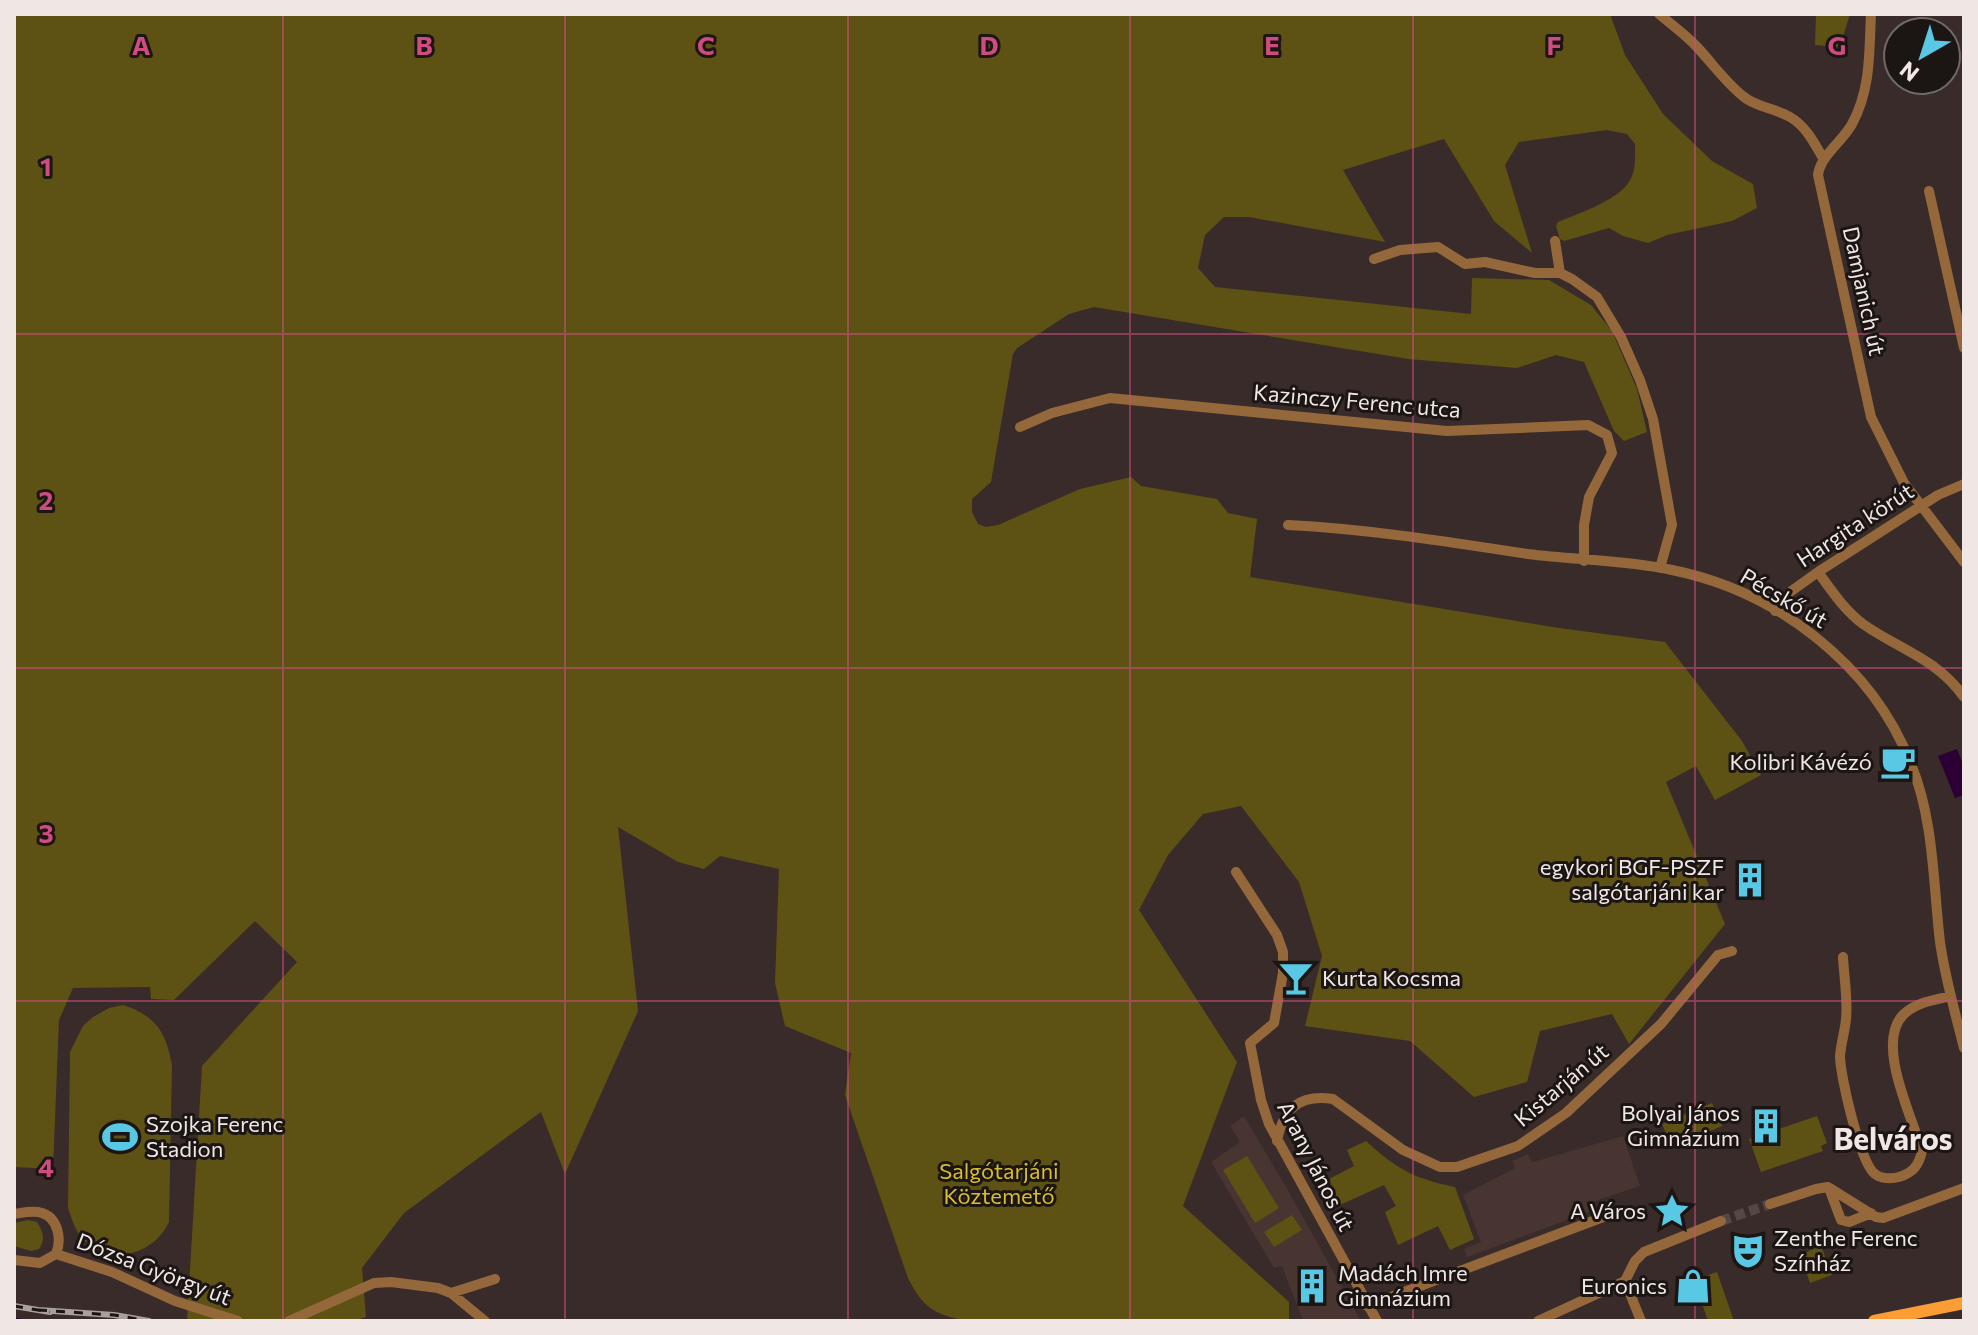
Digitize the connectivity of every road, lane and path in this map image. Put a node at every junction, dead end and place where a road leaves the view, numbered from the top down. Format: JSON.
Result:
{"nodes":[{"id":1,"x":1659,"y":14,"type":"edge"},
{"id":2,"x":1871,"y":14,"type":"edge"},
{"id":3,"x":1824,"y":160,"type":"junction"},
{"id":4,"x":1929,"y":191,"type":"dead end"},
{"id":5,"x":1555,"y":241,"type":"dead end"},
{"id":6,"x":1374,"y":259,"type":"dead end"},
{"id":7,"x":1560,"y":273,"type":"junction"},
{"id":8,"x":1964,"y":348,"type":"edge"},
{"id":9,"x":1020,"y":427,"type":"dead end"},
{"id":10,"x":1964,"y":484,"type":"edge"},
{"id":11,"x":1920,"y":507,"type":"junction"},
{"id":12,"x":1288,"y":525,"type":"dead end"},
{"id":13,"x":1584,"y":561,"type":"junction"},
{"id":14,"x":1964,"y":562,"type":"edge"},
{"id":15,"x":1660,"y":568,"type":"junction"},
{"id":16,"x":1818,"y":572,"type":"junction"},
{"id":17,"x":1775,"y":611,"type":"junction"},
{"id":18,"x":1964,"y":697,"type":"edge"},
{"id":19,"x":1236,"y":872,"type":"dead end"},
{"id":20,"x":1732,"y":951,"type":"dead end"},
{"id":21,"x":1843,"y":957,"type":"dead end"},
{"id":22,"x":1951,"y":996,"type":"junction"},
{"id":23,"x":1964,"y":1048,"type":"edge"},
{"id":24,"x":1290,"y":1109,"type":"junction"},
{"id":25,"x":1265,"y":1112,"type":"junction"},
{"id":26,"x":1277,"y":1141,"type":"junction"},
{"id":27,"x":1829,"y":1188,"type":"junction"},
{"id":28,"x":1964,"y":1188,"type":"edge"},
{"id":29,"x":1770,"y":1204,"type":"tunnel mouth"},
{"id":30,"x":1871,"y":1213,"type":"junction"},
{"id":31,"x":14,"y":1214,"type":"edge"},
{"id":32,"x":1606,"y":1216,"type":"dead end"},
{"id":33,"x":1721,"y":1221,"type":"tunnel mouth"},
{"id":34,"x":56,"y":1254,"type":"junction"},
{"id":35,"x":14,"y":1260,"type":"edge"},
{"id":36,"x":495,"y":1279,"type":"dead end"},
{"id":37,"x":1625,"y":1281,"type":"junction"},
{"id":38,"x":451,"y":1293,"type":"junction"},
{"id":39,"x":1964,"y":1303,"type":"edge"},
{"id":40,"x":1367,"y":1306,"type":"junction"},
{"id":41,"x":238,"y":1321,"type":"edge"},
{"id":42,"x":289,"y":1321,"type":"edge"},
{"id":43,"x":485,"y":1321,"type":"edge"},
{"id":44,"x":1377,"y":1321,"type":"edge"},
{"id":45,"x":1538,"y":1321,"type":"edge"},
{"id":46,"x":1641,"y":1321,"type":"edge"},
{"id":47,"x":1874,"y":1321,"type":"edge"}],
"edges":[{"from":1,"to":3,"type":"street"},
{"from":2,"to":3,"type":"street"},
{"from":3,"to":11,"type":"street","name":"Damjanich út"},
{"from":4,"to":8,"type":"street"},
{"from":5,"to":7,"type":"street"},
{"from":6,"to":7,"type":"street"},
{"from":7,"to":15,"type":"street"},
{"from":9,"to":13,"type":"street","name":"Kazinczy Ferenc utca"},
{"from":10,"to":11,"type":"street","name":"Hargita körút"},
{"from":11,"to":14,"type":"street","name":"Damjanich út"},
{"from":11,"to":16,"type":"street","name":"Hargita körút"},
{"from":12,"to":13,"type":"street","name":"Pécskő út"},
{"from":13,"to":15,"type":"street","name":"Pécskő út"},
{"from":15,"to":17,"type":"street","name":"Pécskő út"},
{"from":16,"to":17,"type":"street","name":"Hargita körút"},
{"from":16,"to":18,"type":"street"},
{"from":17,"to":22,"type":"street","name":"Pécskő út"},
{"from":19,"to":25,"type":"street","name":"Arany János út"},
{"from":20,"to":24,"type":"street","name":"Kistarján út"},
{"from":21,"to":22,"type":"street"},
{"from":22,"to":23,"type":"street","name":"Pécskő út"},
{"from":24,"to":25,"type":"street","name":"Kistarján út"},
{"from":24,"to":26,"type":"street"},
{"from":25,"to":26,"type":"street","name":"Arany János út"},
{"from":26,"to":40,"type":"street","name":"Arany János út"},
{"from":27,"to":29,"type":"street"},
{"from":27,"to":30,"type":"street"},
{"from":27,"to":30,"type":"street"},
{"from":28,"to":30,"type":"street"},
{"from":31,"to":34,"type":"street"},
{"from":32,"to":40,"type":"street"},
{"from":33,"to":37,"type":"street"},
{"from":34,"to":35,"type":"street"},
{"from":34,"to":41,"type":"street","name":"Dózsa György út"},
{"from":36,"to":38,"type":"street"},
{"from":37,"to":45,"type":"street"},
{"from":37,"to":46,"type":"street"},
{"from":38,"to":42,"type":"street"},
{"from":38,"to":43,"type":"street"},
{"from":39,"to":47,"type":"main road"},
{"from":40,"to":44,"type":"street","name":"Arany János út"}]}
